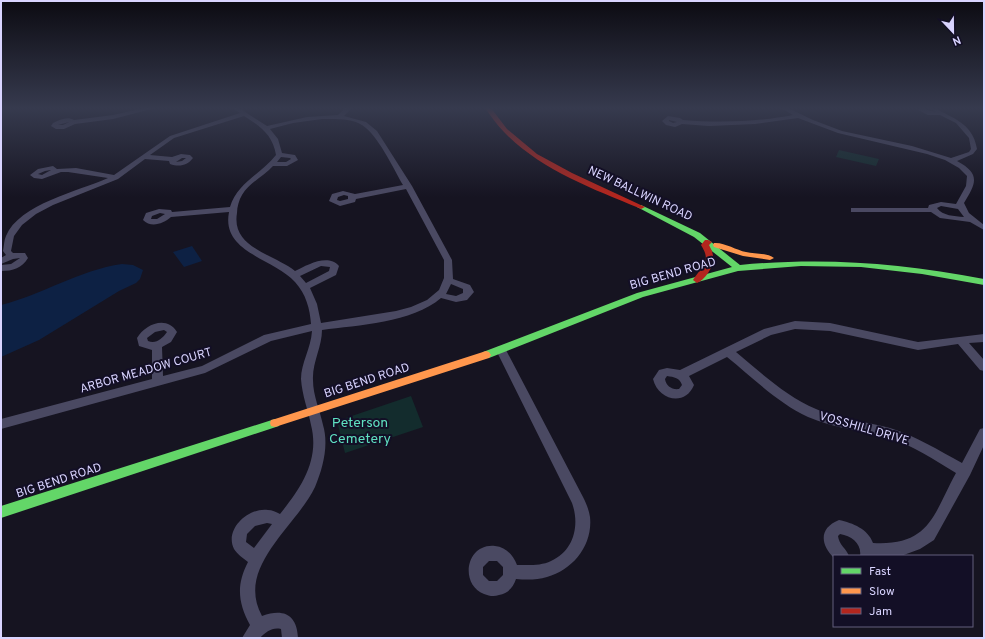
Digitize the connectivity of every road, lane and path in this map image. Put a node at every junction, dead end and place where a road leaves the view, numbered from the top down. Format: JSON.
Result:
{"nodes":[{"id":1,"x":170,"y":138,"type":"edge"},
{"id":2,"x":275,"y":138,"type":"edge"},
{"id":3,"x":378,"y":138,"type":"edge"},
{"id":4,"x":515,"y":138,"type":"edge"},
{"id":5,"x":866,"y":138,"type":"edge"},
{"id":6,"x":971,"y":138,"type":"edge"},
{"id":7,"x":279,"y":155,"type":"junction"},
{"id":8,"x":144,"y":157,"type":"junction"},
{"id":9,"x":173,"y":159,"type":"dead end"},
{"id":10,"x":951,"y":161,"type":"junction"},
{"id":11,"x":273,"y":164,"type":"junction"},
{"id":12,"x":55,"y":172,"type":"dead end"},
{"id":13,"x":115,"y":177,"type":"junction"},
{"id":14,"x":408,"y":186,"type":"junction"},
{"id":15,"x":353,"y":197,"type":"dead end"},
{"id":16,"x":961,"y":207,"type":"junction"},
{"id":17,"x":233,"y":209,"type":"junction"},
{"id":18,"x":854,"y":210,"type":"dead end"},
{"id":19,"x":933,"y":210,"type":"junction"},
{"id":20,"x":169,"y":215,"type":"dead end"},
{"id":21,"x":972,"y":220,"type":"junction"},
{"id":22,"x":984,"y":228,"type":"edge"},
{"id":23,"x":708,"y":242,"type":"junction"},
{"id":24,"x":10,"y":256,"type":"junction"},
{"id":25,"x":1,"y":261,"type":"edge"},
{"id":26,"x":784,"y":262,"type":"junction"},
{"id":27,"x":1,"y":268,"type":"edge"},
{"id":28,"x":738,"y":268,"type":"junction"},
{"id":29,"x":294,"y":275,"type":"junction"},
{"id":30,"x":448,"y":280,"type":"junction"},
{"id":31,"x":697,"y":280,"type":"junction"},
{"id":32,"x":984,"y":282,"type":"edge"},
{"id":33,"x":305,"y":287,"type":"junction"},
{"id":34,"x":440,"y":295,"type":"junction"},
{"id":35,"x":317,"y":327,"type":"junction"},
{"id":36,"x":984,"y":338,"type":"edge"},
{"id":37,"x":960,"y":340,"type":"junction"},
{"id":38,"x":157,"y":345,"type":"dead end"},
{"id":39,"x":501,"y":350,"type":"junction"},
{"id":40,"x":729,"y":352,"type":"junction"},
{"id":41,"x":984,"y":367,"type":"edge"},
{"id":42,"x":681,"y":375,"type":"dead end"},
{"id":43,"x":158,"y":382,"type":"junction"},
{"id":44,"x":313,"y":411,"type":"junction"},
{"id":45,"x":1,"y":424,"type":"edge"},
{"id":46,"x":984,"y":433,"type":"edge"},
{"id":47,"x":964,"y":471,"type":"junction"},
{"id":48,"x":1,"y":512,"type":"edge"},
{"id":49,"x":282,"y":522,"type":"junction"},
{"id":50,"x":868,"y":553,"type":"edge"},
{"id":51,"x":841,"y":555,"type":"edge"},
{"id":52,"x":256,"y":559,"type":"junction"},
{"id":53,"x":511,"y":572,"type":"dead end"},
{"id":54,"x":255,"y":632,"type":"edge"},
{"id":55,"x":290,"y":638,"type":"edge"}],
"edges":[{"from":1,"to":8,"type":"street"},
{"from":2,"to":7,"type":"street"},
{"from":3,"to":14,"type":"street"},
{"from":4,"to":23,"type":"main road","name":"NEW BALLWIN ROAD"},
{"from":5,"to":10,"type":"street"},
{"from":6,"to":10,"type":"street"},
{"from":7,"to":11,"type":"street"},
{"from":7,"to":11,"type":"street"},
{"from":8,"to":9,"type":"street"},
{"from":8,"to":13,"type":"street"},
{"from":10,"to":16,"type":"street"},
{"from":11,"to":17,"type":"street"},
{"from":12,"to":13,"type":"street"},
{"from":13,"to":24,"type":"street"},
{"from":14,"to":15,"type":"street"},
{"from":14,"to":30,"type":"street"},
{"from":16,"to":19,"type":"street"},
{"from":16,"to":21,"type":"street"},
{"from":17,"to":20,"type":"street"},
{"from":17,"to":29,"type":"street"},
{"from":18,"to":19,"type":"street"},
{"from":19,"to":21,"type":"street"},
{"from":21,"to":22,"type":"street"},
{"from":23,"to":26,"type":"main road"},
{"from":23,"to":28,"type":"main road","name":"NEW BALLWIN ROAD"},
{"from":23,"to":31,"type":"main road"},
{"from":24,"to":25,"type":"street"},
{"from":24,"to":27,"type":"street"},
{"from":26,"to":28,"type":"main road"},
{"from":26,"to":32,"type":"main road"},
{"from":28,"to":31,"type":"main road","name":"BIG BEND ROAD"},
{"from":29,"to":33,"type":"street"},
{"from":29,"to":33,"type":"street"},
{"from":30,"to":34,"type":"street"},
{"from":30,"to":34,"type":"street"},
{"from":31,"to":39,"type":"main road","name":"BIG BEND ROAD"},
{"from":33,"to":35,"type":"street"},
{"from":34,"to":35,"type":"street","name":"ARBOR MEADOW COURT"},
{"from":35,"to":43,"type":"street","name":"ARBOR MEADOW COURT"},
{"from":35,"to":44,"type":"street"},
{"from":36,"to":37,"type":"street"},
{"from":37,"to":40,"type":"street"},
{"from":37,"to":41,"type":"street"},
{"from":38,"to":43,"type":"street"},
{"from":39,"to":44,"type":"main road","name":"BIG BEND ROAD"},
{"from":39,"to":53,"type":"street"},
{"from":40,"to":42,"type":"street"},
{"from":40,"to":47,"type":"street","name":"VOSSHILL DRIVE"},
{"from":43,"to":45,"type":"street","name":"ARBOR MEADOW COURT"},
{"from":44,"to":48,"type":"main road","name":"BIG BEND ROAD"},
{"from":44,"to":49,"type":"street"},
{"from":46,"to":47,"type":"street"},
{"from":47,"to":50,"type":"street"},
{"from":49,"to":52,"type":"street"},
{"from":49,"to":52,"type":"street"},
{"from":50,"to":51,"type":"street"},
{"from":52,"to":54,"type":"street"},
{"from":54,"to":55,"type":"street"}]}
